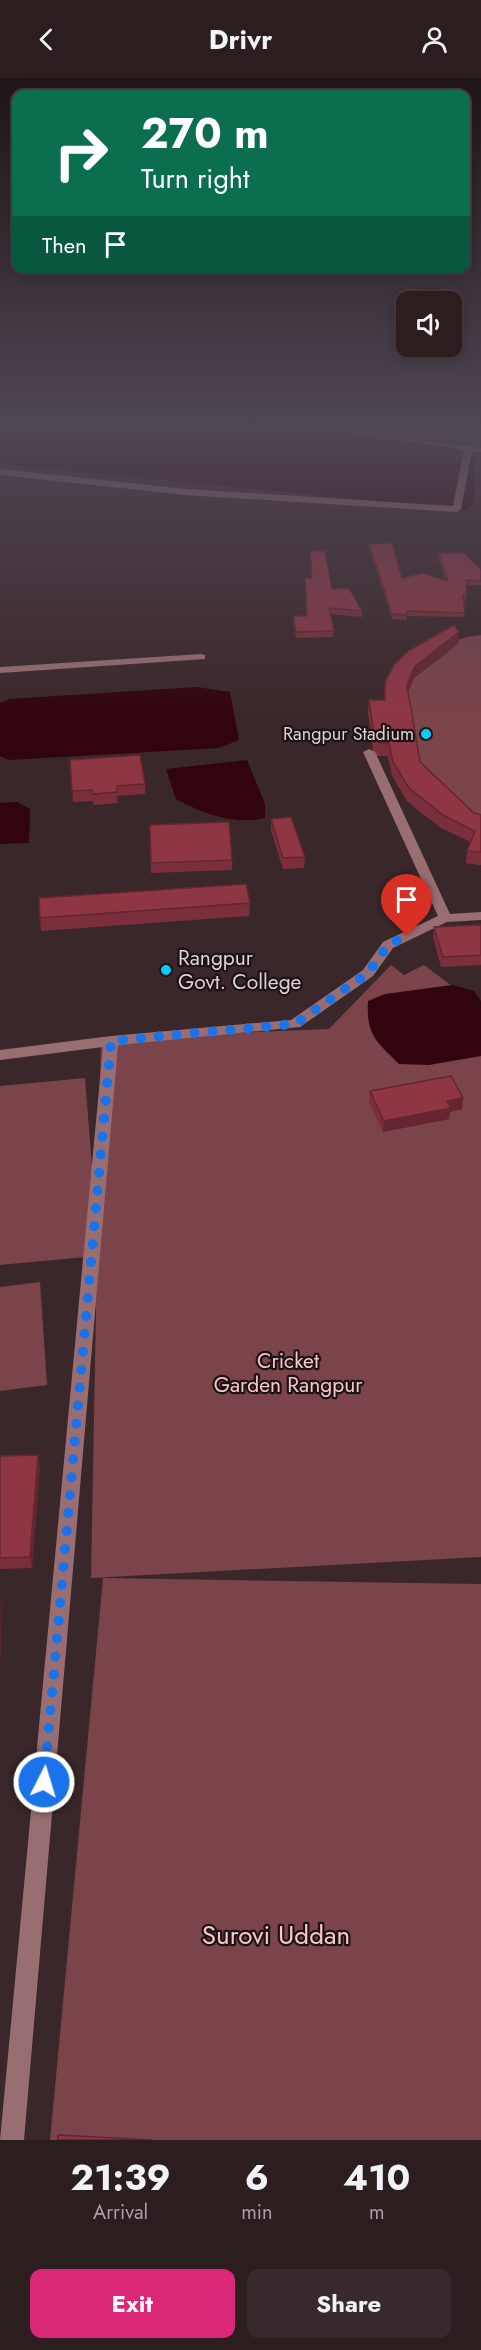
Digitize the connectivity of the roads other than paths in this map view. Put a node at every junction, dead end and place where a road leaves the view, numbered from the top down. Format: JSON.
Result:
{"nodes":[{"id":1,"x":201,"y":657,"type":"dead end"},
{"id":2,"x":0,"y":670,"type":"edge"},
{"id":3,"x":369,"y":752,"type":"dead end"},
{"id":4,"x":481,"y":916,"type":"edge"},
{"id":5,"x":445,"y":918,"type":"junction"},
{"id":6,"x":111,"y":1041,"type":"junction"},
{"id":7,"x":0,"y":1055,"type":"edge"},
{"id":8,"x":11,"y":2140,"type":"edge"}],
"edges":[{"from":1,"to":2,"type":"street"},
{"from":3,"to":5,"type":"street"},
{"from":4,"to":5,"type":"street"},
{"from":5,"to":6,"type":"street"},
{"from":6,"to":7,"type":"street"},
{"from":6,"to":8,"type":"street"}]}
